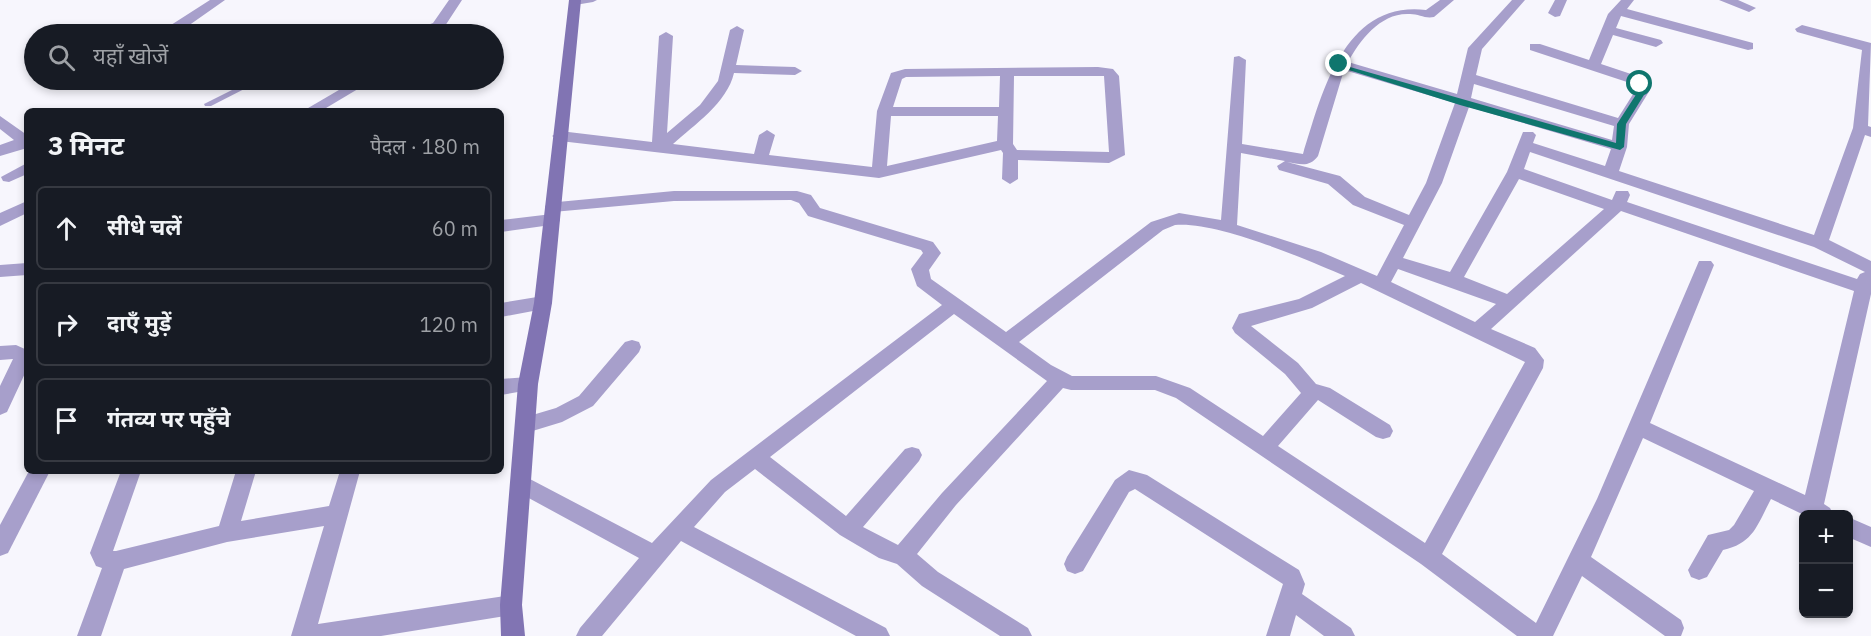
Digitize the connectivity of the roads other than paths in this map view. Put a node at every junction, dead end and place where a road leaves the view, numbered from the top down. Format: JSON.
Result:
{"nodes":[{"id":1,"x":219,"y":0,"type":"edge"},
{"id":2,"x":593,"y":0,"type":"edge"},
{"id":3,"x":1448,"y":0,"type":"edge"},
{"id":4,"x":1519,"y":0,"type":"edge"},
{"id":5,"x":1561,"y":0,"type":"edge"},
{"id":6,"x":1628,"y":0,"type":"edge"},
{"id":7,"x":1725,"y":0,"type":"edge"},
{"id":8,"x":453,"y":1,"type":"edge"},
{"id":9,"x":575,"y":2,"type":"edge"},
{"id":10,"x":1749,"y":8,"type":"dead end"},
{"id":11,"x":1618,"y":11,"type":"junction"},
{"id":12,"x":1555,"y":13,"type":"dead end"},
{"id":13,"x":182,"y":24,"type":"edge"},
{"id":14,"x":439,"y":24,"type":"edge"},
{"id":15,"x":1802,"y":29,"type":"dead end"},
{"id":16,"x":737,"y":30,"type":"dead end"},
{"id":17,"x":1608,"y":30,"type":"junction"},
{"id":18,"x":666,"y":36,"type":"dead end"},
{"id":19,"x":1656,"y":43,"type":"dead end"},
{"id":20,"x":1748,"y":46,"type":"dead end"},
{"id":21,"x":1535,"y":47,"type":"dead end"},
{"id":22,"x":1870,"y":48,"type":"edge"},
{"id":23,"x":1239,"y":60,"type":"dead end"},
{"id":24,"x":1339,"y":64,"type":"junction"},
{"id":25,"x":1593,"y":66,"type":"junction"},
{"id":26,"x":730,"y":69,"type":"junction"},
{"id":27,"x":795,"y":71,"type":"dead end"},
{"id":28,"x":1007,"y":71,"type":"junction"},
{"id":29,"x":1467,"y":77,"type":"junction"},
{"id":30,"x":237,"y":90,"type":"edge"},
{"id":31,"x":348,"y":90,"type":"edge"},
{"id":32,"x":1463,"y":103,"type":"junction"},
{"id":33,"x":208,"y":104,"type":"dead end"},
{"id":34,"x":315,"y":108,"type":"edge"},
{"id":35,"x":884,"y":111,"type":"junction"},
{"id":36,"x":1006,"y":112,"type":"junction"},
{"id":37,"x":0,"y":121,"type":"edge"},
{"id":38,"x":1532,"y":123,"type":"junction"},
{"id":39,"x":1622,"y":124,"type":"junction"},
{"id":40,"x":1866,"y":130,"type":"edge"},
{"id":41,"x":767,"y":135,"type":"dead end"},
{"id":42,"x":560,"y":136,"type":"junction"},
{"id":43,"x":24,"y":140,"type":"edge"},
{"id":44,"x":24,"y":143,"type":"edge"},
{"id":45,"x":1524,"y":145,"type":"junction"},
{"id":46,"x":1620,"y":147,"type":"junction"},
{"id":47,"x":659,"y":148,"type":"junction"},
{"id":48,"x":1008,"y":150,"type":"junction"},
{"id":49,"x":0,"y":151,"type":"edge"},
{"id":50,"x":1233,"y":153,"type":"junction"},
{"id":51,"x":760,"y":159,"type":"junction"},
{"id":52,"x":24,"y":170,"type":"edge"},
{"id":53,"x":879,"y":172,"type":"junction"},
{"id":54,"x":1515,"y":172,"type":"junction"},
{"id":55,"x":1610,"y":174,"type":"junction"},
{"id":56,"x":9,"y":177,"type":"dead end"},
{"id":57,"x":1010,"y":179,"type":"dead end"},
{"id":58,"x":1631,"y":181,"type":"junction"},
{"id":59,"x":1616,"y":205,"type":"junction"},
{"id":60,"x":24,"y":208,"type":"edge"},
{"id":61,"x":552,"y":214,"type":"junction"},
{"id":62,"x":0,"y":220,"type":"edge"},
{"id":63,"x":1414,"y":223,"type":"junction"},
{"id":64,"x":504,"y":225,"type":"edge"},
{"id":65,"x":1229,"y":228,"type":"junction"},
{"id":66,"x":1820,"y":243,"type":"junction"},
{"id":67,"x":1393,"y":261,"type":"junction"},
{"id":68,"x":1705,"y":265,"type":"dead end"},
{"id":69,"x":24,"y":268,"type":"edge"},
{"id":70,"x":1870,"y":268,"type":"edge"},
{"id":71,"x":0,"y":271,"type":"edge"},
{"id":72,"x":1361,"y":275,"type":"junction"},
{"id":73,"x":1454,"y":280,"type":"junction"},
{"id":74,"x":1380,"y":286,"type":"junction"},
{"id":75,"x":1864,"y":288,"type":"junction"},
{"id":76,"x":1509,"y":302,"type":"junction"},
{"id":77,"x":543,"y":303,"type":"junction"},
{"id":78,"x":954,"y":305,"type":"junction"},
{"id":79,"x":504,"y":310,"type":"edge"},
{"id":80,"x":1477,"y":331,"type":"junction"},
{"id":81,"x":1006,"y":342,"type":"junction"},
{"id":82,"x":633,"y":347,"type":"dead end"},
{"id":83,"x":0,"y":353,"type":"edge"},
{"id":84,"x":1060,"y":379,"type":"junction"},
{"id":85,"x":528,"y":384,"type":"junction"},
{"id":86,"x":18,"y":385,"type":"edge"},
{"id":87,"x":504,"y":387,"type":"edge"},
{"id":88,"x":1310,"y":390,"type":"junction"},
{"id":89,"x":0,"y":406,"type":"edge"},
{"id":90,"x":526,"y":425,"type":"junction"},
{"id":91,"x":1639,"y":428,"type":"junction"},
{"id":92,"x":1383,"y":431,"type":"dead end"},
{"id":93,"x":1266,"y":446,"type":"junction"},
{"id":94,"x":912,"y":455,"type":"dead end"},
{"id":95,"x":755,"y":457,"type":"junction"},
{"id":96,"x":38,"y":474,"type":"edge"},
{"id":97,"x":130,"y":474,"type":"edge"},
{"id":98,"x":245,"y":474,"type":"edge"},
{"id":99,"x":349,"y":474,"type":"edge"},
{"id":100,"x":521,"y":484,"type":"junction"},
{"id":101,"x":1766,"y":488,"type":"junction"},
{"id":102,"x":1814,"y":510,"type":"edge"},
{"id":103,"x":1818,"y":510,"type":"edge"},
{"id":104,"x":338,"y":514,"type":"junction"},
{"id":105,"x":849,"y":528,"type":"junction"},
{"id":106,"x":1853,"y":528,"type":"edge"},
{"id":107,"x":679,"y":529,"type":"junction"},
{"id":108,"x":227,"y":533,"type":"junction"},
{"id":109,"x":1871,"y":537,"type":"edge"},
{"id":110,"x":0,"y":546,"type":"edge"},
{"id":111,"x":655,"y":555,"type":"junction"},
{"id":112,"x":904,"y":557,"type":"junction"},
{"id":113,"x":1429,"y":557,"type":"junction"},
{"id":114,"x":116,"y":561,"type":"junction"},
{"id":115,"x":1579,"y":561,"type":"junction"},
{"id":116,"x":1075,"y":564,"type":"dead end"},
{"id":117,"x":1700,"y":570,"type":"dead end"},
{"id":118,"x":1290,"y":598,"type":"junction"},
{"id":119,"x":511,"y":605,"type":"junction"},
{"id":120,"x":1673,"y":628,"type":"dead end"},
{"id":121,"x":89,"y":636,"type":"edge"},
{"id":122,"x":303,"y":636,"type":"edge"},
{"id":123,"x":311,"y":636,"type":"edge"},
{"id":124,"x":513,"y":636,"type":"edge"},
{"id":125,"x":588,"y":636,"type":"edge"},
{"id":126,"x":878,"y":636,"type":"edge"},
{"id":127,"x":1020,"y":636,"type":"edge"},
{"id":128,"x":1278,"y":636,"type":"edge"},
{"id":129,"x":1343,"y":636,"type":"edge"},
{"id":130,"x":1535,"y":636,"type":"edge"},
{"id":131,"x":1541,"y":636,"type":"edge"}],
"edges":[{"from":1,"to":13,"type":"street"},
{"from":2,"to":9,"type":"lane"},
{"from":3,"to":24,"type":"street"},
{"from":4,"to":29,"type":"street"},
{"from":5,"to":12,"type":"street"},
{"from":6,"to":11,"type":"street"},
{"from":7,"to":10,"type":"street"},
{"from":8,"to":14,"type":"street"},
{"from":9,"to":42,"type":"main road"},
{"from":11,"to":17,"type":"street"},
{"from":11,"to":20,"type":"street"},
{"from":15,"to":22,"type":"street"},
{"from":16,"to":26,"type":"street"},
{"from":17,"to":19,"type":"street"},
{"from":17,"to":25,"type":"street"},
{"from":18,"to":47,"type":"street"},
{"from":21,"to":25,"type":"street"},
{"from":22,"to":40,"type":"street"},
{"from":23,"to":50,"type":"street"},
{"from":24,"to":32,"type":"street"},
{"from":24,"to":50,"type":"street"},
{"from":25,"to":39,"type":"street"},
{"from":26,"to":27,"type":"street"},
{"from":26,"to":47,"type":"street"},
{"from":28,"to":35,"type":"street"},
{"from":28,"to":36,"type":"street"},
{"from":28,"to":48,"type":"street"},
{"from":29,"to":32,"type":"street"},
{"from":29,"to":39,"type":"street"},
{"from":30,"to":33,"type":"lane"},
{"from":31,"to":34,"type":"street"},
{"from":32,"to":38,"type":"street"},
{"from":32,"to":63,"type":"street"},
{"from":35,"to":36,"type":"street"},
{"from":35,"to":53,"type":"street"},
{"from":36,"to":48,"type":"street"},
{"from":37,"to":43,"type":"street"},
{"from":38,"to":45,"type":"street"},
{"from":38,"to":46,"type":"street"},
{"from":39,"to":46,"type":"street"},
{"from":40,"to":66,"type":"street"},
{"from":41,"to":51,"type":"street"},
{"from":42,"to":47,"type":"street"},
{"from":42,"to":61,"type":"main road"},
{"from":44,"to":49,"type":"street"},
{"from":45,"to":54,"type":"street"},
{"from":45,"to":55,"type":"street"},
{"from":46,"to":55,"type":"street"},
{"from":47,"to":51,"type":"street"},
{"from":48,"to":53,"type":"street"},
{"from":48,"to":57,"type":"street"},
{"from":50,"to":63,"type":"street"},
{"from":50,"to":65,"type":"street"},
{"from":51,"to":53,"type":"street"},
{"from":52,"to":56,"type":"street"},
{"from":54,"to":59,"type":"street"},
{"from":54,"to":73,"type":"street"},
{"from":55,"to":58,"type":"street"},
{"from":58,"to":59,"type":"street"},
{"from":58,"to":66,"type":"street"},
{"from":59,"to":75,"type":"street"},
{"from":59,"to":76,"type":"street"},
{"from":60,"to":62,"type":"street"},
{"from":61,"to":64,"type":"street"},
{"from":61,"to":77,"type":"main road"},
{"from":61,"to":78,"type":"street"},
{"from":63,"to":67,"type":"street"},
{"from":65,"to":72,"type":"street"},
{"from":65,"to":81,"type":"street"},
{"from":66,"to":70,"type":"street"},
{"from":67,"to":73,"type":"street"},
{"from":67,"to":74,"type":"street"},
{"from":68,"to":91,"type":"street"},
{"from":69,"to":71,"type":"street"},
{"from":70,"to":75,"type":"street"},
{"from":72,"to":74,"type":"street"},
{"from":72,"to":88,"type":"street"},
{"from":73,"to":76,"type":"street"},
{"from":74,"to":80,"type":"street"},
{"from":75,"to":103,"type":"street"},
{"from":76,"to":80,"type":"street"},
{"from":77,"to":79,"type":"street"},
{"from":77,"to":85,"type":"main road"},
{"from":78,"to":81,"type":"street"},
{"from":78,"to":95,"type":"street"},
{"from":80,"to":113,"type":"street"},
{"from":81,"to":84,"type":"street"},
{"from":82,"to":90,"type":"street"},
{"from":83,"to":86,"type":"street"},
{"from":84,"to":93,"type":"street"},
{"from":84,"to":112,"type":"street"},
{"from":85,"to":87,"type":"street"},
{"from":85,"to":90,"type":"main road"},
{"from":86,"to":89,"type":"street"},
{"from":88,"to":92,"type":"street"},
{"from":88,"to":93,"type":"street"},
{"from":90,"to":100,"type":"main road"},
{"from":91,"to":101,"type":"street"},
{"from":91,"to":115,"type":"street"},
{"from":93,"to":113,"type":"street"},
{"from":94,"to":105,"type":"street"},
{"from":95,"to":105,"type":"street"},
{"from":95,"to":107,"type":"street"},
{"from":96,"to":110,"type":"street"},
{"from":97,"to":114,"type":"street"},
{"from":98,"to":108,"type":"street"},
{"from":99,"to":104,"type":"street"},
{"from":100,"to":111,"type":"street"},
{"from":100,"to":119,"type":"main road"},
{"from":101,"to":102,"type":"street"},
{"from":101,"to":117,"type":"street"},
{"from":104,"to":108,"type":"street"},
{"from":104,"to":122,"type":"street"},
{"from":105,"to":112,"type":"street"},
{"from":106,"to":109,"type":"street"},
{"from":107,"to":111,"type":"street"},
{"from":107,"to":126,"type":"street"},
{"from":108,"to":114,"type":"street"},
{"from":111,"to":125,"type":"street"},
{"from":112,"to":127,"type":"street"},
{"from":113,"to":130,"type":"street"},
{"from":114,"to":121,"type":"street"},
{"from":115,"to":120,"type":"street"},
{"from":115,"to":131,"type":"street"},
{"from":116,"to":118,"type":"street"},
{"from":118,"to":128,"type":"street"},
{"from":118,"to":129,"type":"street"},
{"from":119,"to":123,"type":"street"},
{"from":119,"to":124,"type":"main road"}]}
